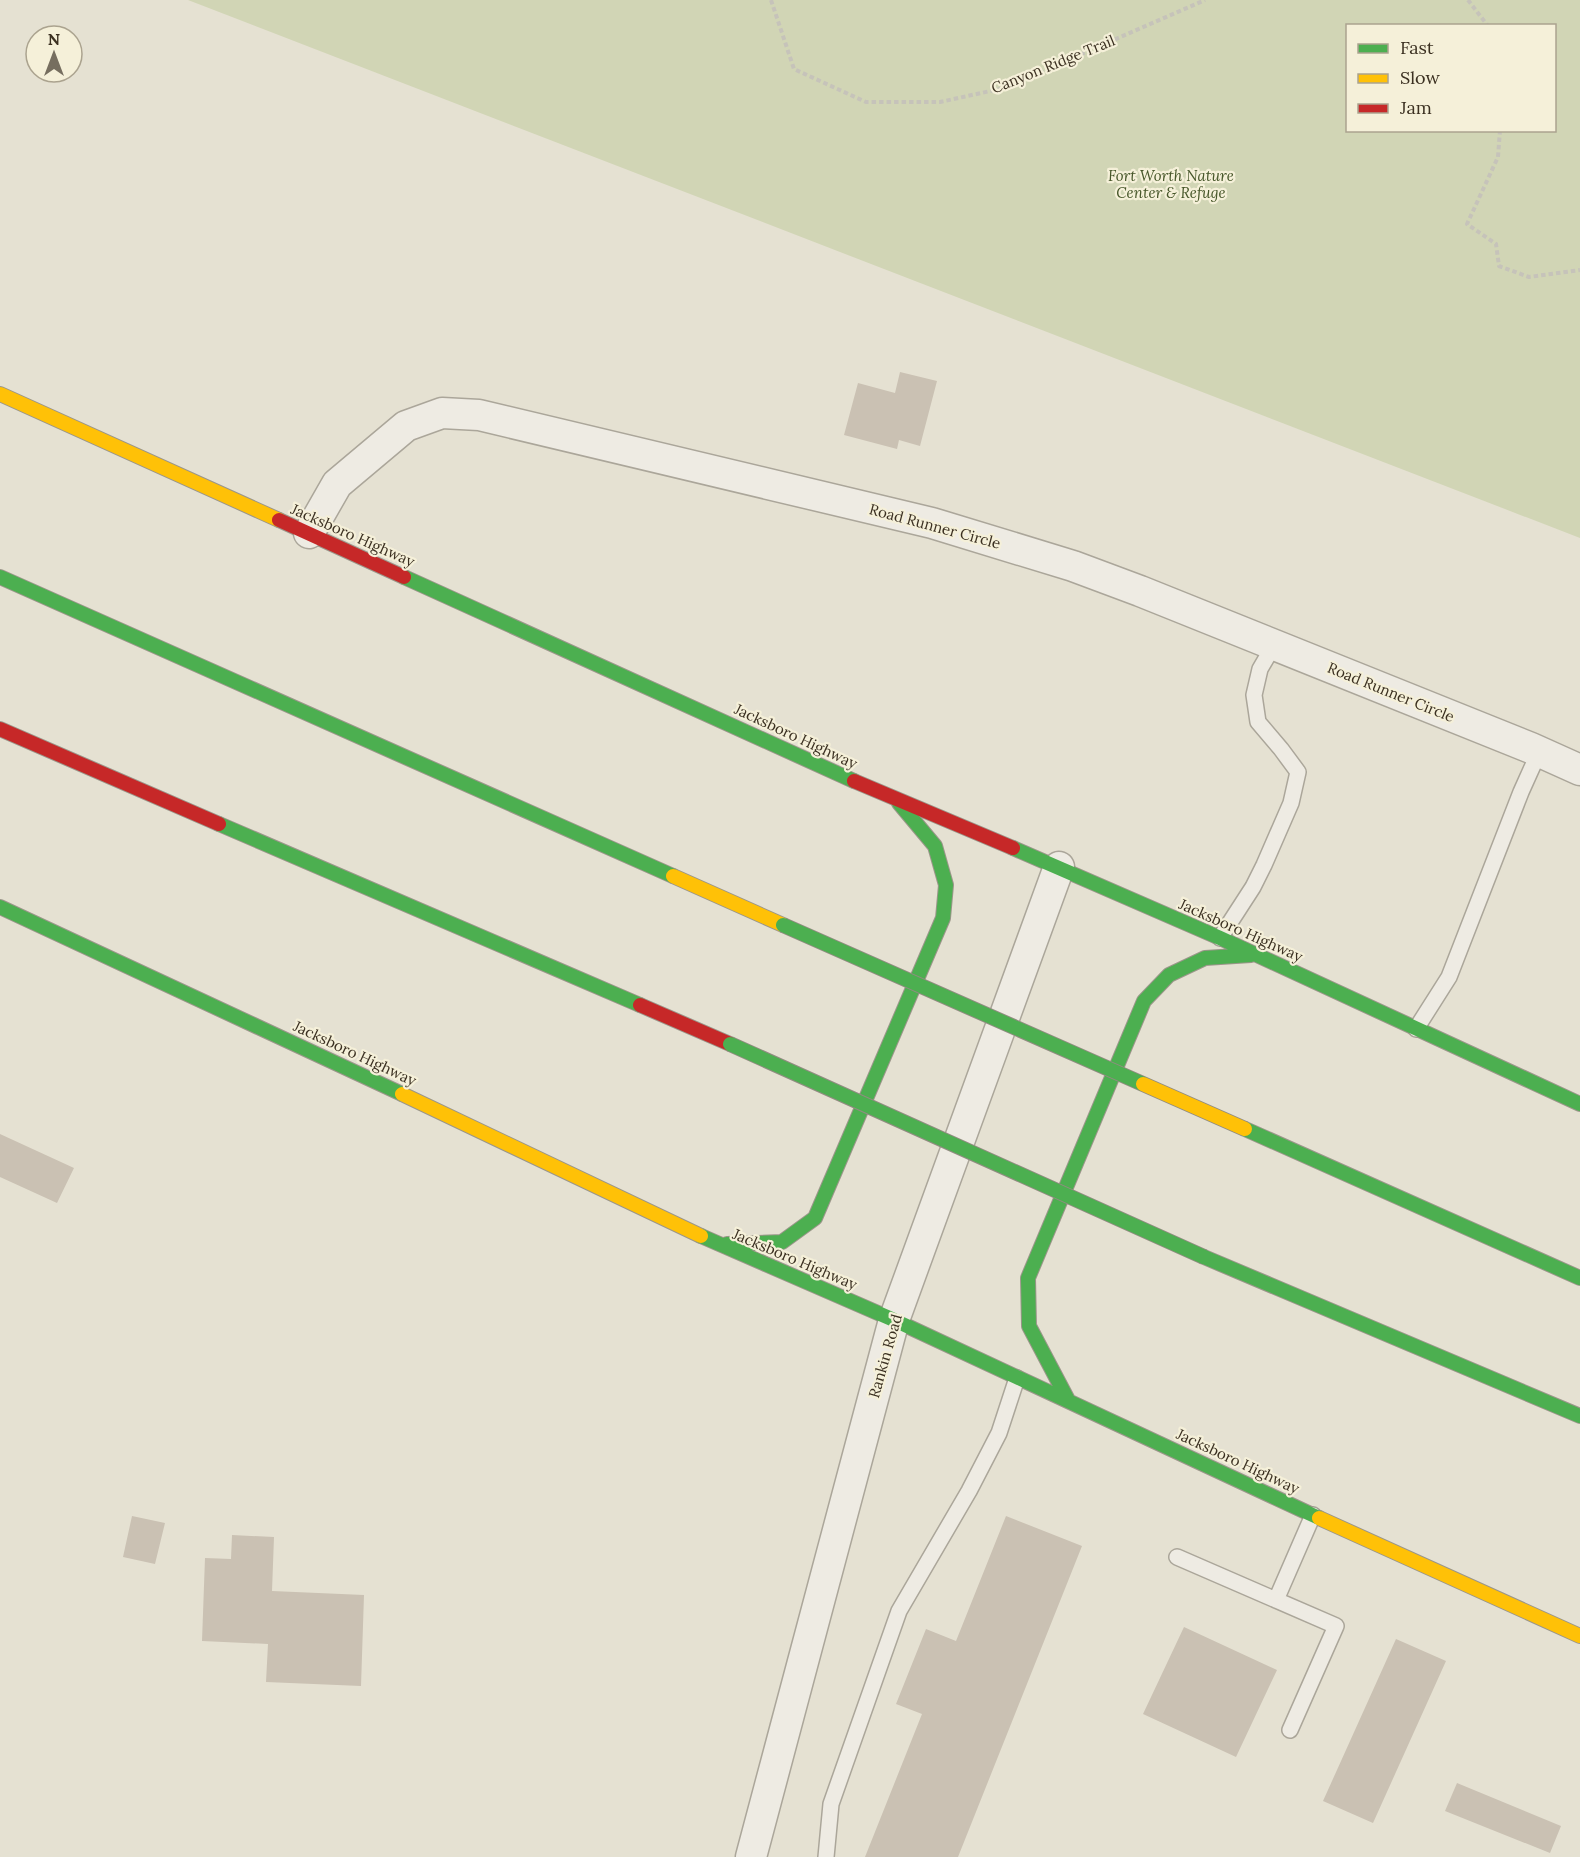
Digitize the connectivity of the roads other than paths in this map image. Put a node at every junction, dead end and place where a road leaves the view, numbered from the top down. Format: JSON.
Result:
{"nodes":[{"id":1,"x":0,"y":394,"type":"edge"},
{"id":2,"x":309,"y":533,"type":"junction"},
{"id":3,"x":0,"y":578,"type":"edge"},
{"id":4,"x":1274,"y":645,"type":"junction"},
{"id":5,"x":0,"y":729,"type":"edge"},
{"id":6,"x":1539,"y":752,"type":"junction"},
{"id":7,"x":1580,"y":770,"type":"edge"},
{"id":8,"x":896,"y":800,"type":"junction"},
{"id":9,"x":1059,"y":867,"type":"junction"},
{"id":10,"x":0,"y":907,"type":"edge"},
{"id":11,"x":1220,"y":938,"type":"junction"},
{"id":12,"x":1256,"y":955,"type":"junction"},
{"id":13,"x":1416,"y":1029,"type":"junction"},
{"id":14,"x":1580,"y":1104,"type":"edge"},
{"id":15,"x":719,"y":1244,"type":"junction"},
{"id":16,"x":1580,"y":1278,"type":"edge"},
{"id":17,"x":894,"y":1320,"type":"junction"},
{"id":18,"x":1017,"y":1378,"type":"junction"},
{"id":19,"x":1068,"y":1400,"type":"junction"},
{"id":20,"x":1580,"y":1416,"type":"edge"},
{"id":21,"x":1313,"y":1515,"type":"junction"},
{"id":22,"x":1177,"y":1557,"type":"dead end"},
{"id":23,"x":1276,"y":1600,"type":"junction"},
{"id":24,"x":1580,"y":1636,"type":"edge"},
{"id":25,"x":1290,"y":1730,"type":"dead end"},
{"id":26,"x":751,"y":1857,"type":"edge"},
{"id":27,"x":826,"y":1857,"type":"edge"}],
"edges":[{"from":1,"to":2,"type":"main road","name":"Jacksboro Highway"},
{"from":2,"to":4,"type":"street","name":"Road Runner Circle"},
{"from":2,"to":8,"type":"main road","name":"Jacksboro Highway"},
{"from":3,"to":16,"type":"main road","bridge":true},
{"from":4,"to":6,"type":"street","name":"Road Runner Circle"},
{"from":4,"to":11,"type":"lane"},
{"from":5,"to":20,"type":"main road","bridge":true},
{"from":6,"to":7,"type":"street","name":"Road Runner Circle"},
{"from":6,"to":13,"type":"lane"},
{"from":8,"to":9,"type":"main road","name":"Jacksboro Highway"},
{"from":8,"to":15,"type":"main road"},
{"from":9,"to":11,"type":"main road","name":"Jacksboro Highway"},
{"from":9,"to":17,"type":"street","name":"Rankin Road"},
{"from":10,"to":15,"type":"main road","name":"Jacksboro Highway"},
{"from":11,"to":12,"type":"main road","name":"Jacksboro Highway"},
{"from":12,"to":13,"type":"main road","name":"Jacksboro Highway"},
{"from":12,"to":19,"type":"main road"},
{"from":13,"to":14,"type":"main road","name":"Jacksboro Highway"},
{"from":15,"to":17,"type":"main road","name":"Jacksboro Highway"},
{"from":17,"to":18,"type":"main road","name":"Jacksboro Highway"},
{"from":17,"to":26,"type":"street","name":"Rankin Road"},
{"from":18,"to":19,"type":"main road","name":"Jacksboro Highway"},
{"from":18,"to":27,"type":"lane"},
{"from":19,"to":21,"type":"main road","name":"Jacksboro Highway"},
{"from":21,"to":23,"type":"lane"},
{"from":21,"to":24,"type":"main road","name":"Jacksboro Highway"},
{"from":22,"to":23,"type":"lane"},
{"from":23,"to":25,"type":"lane"}]}
